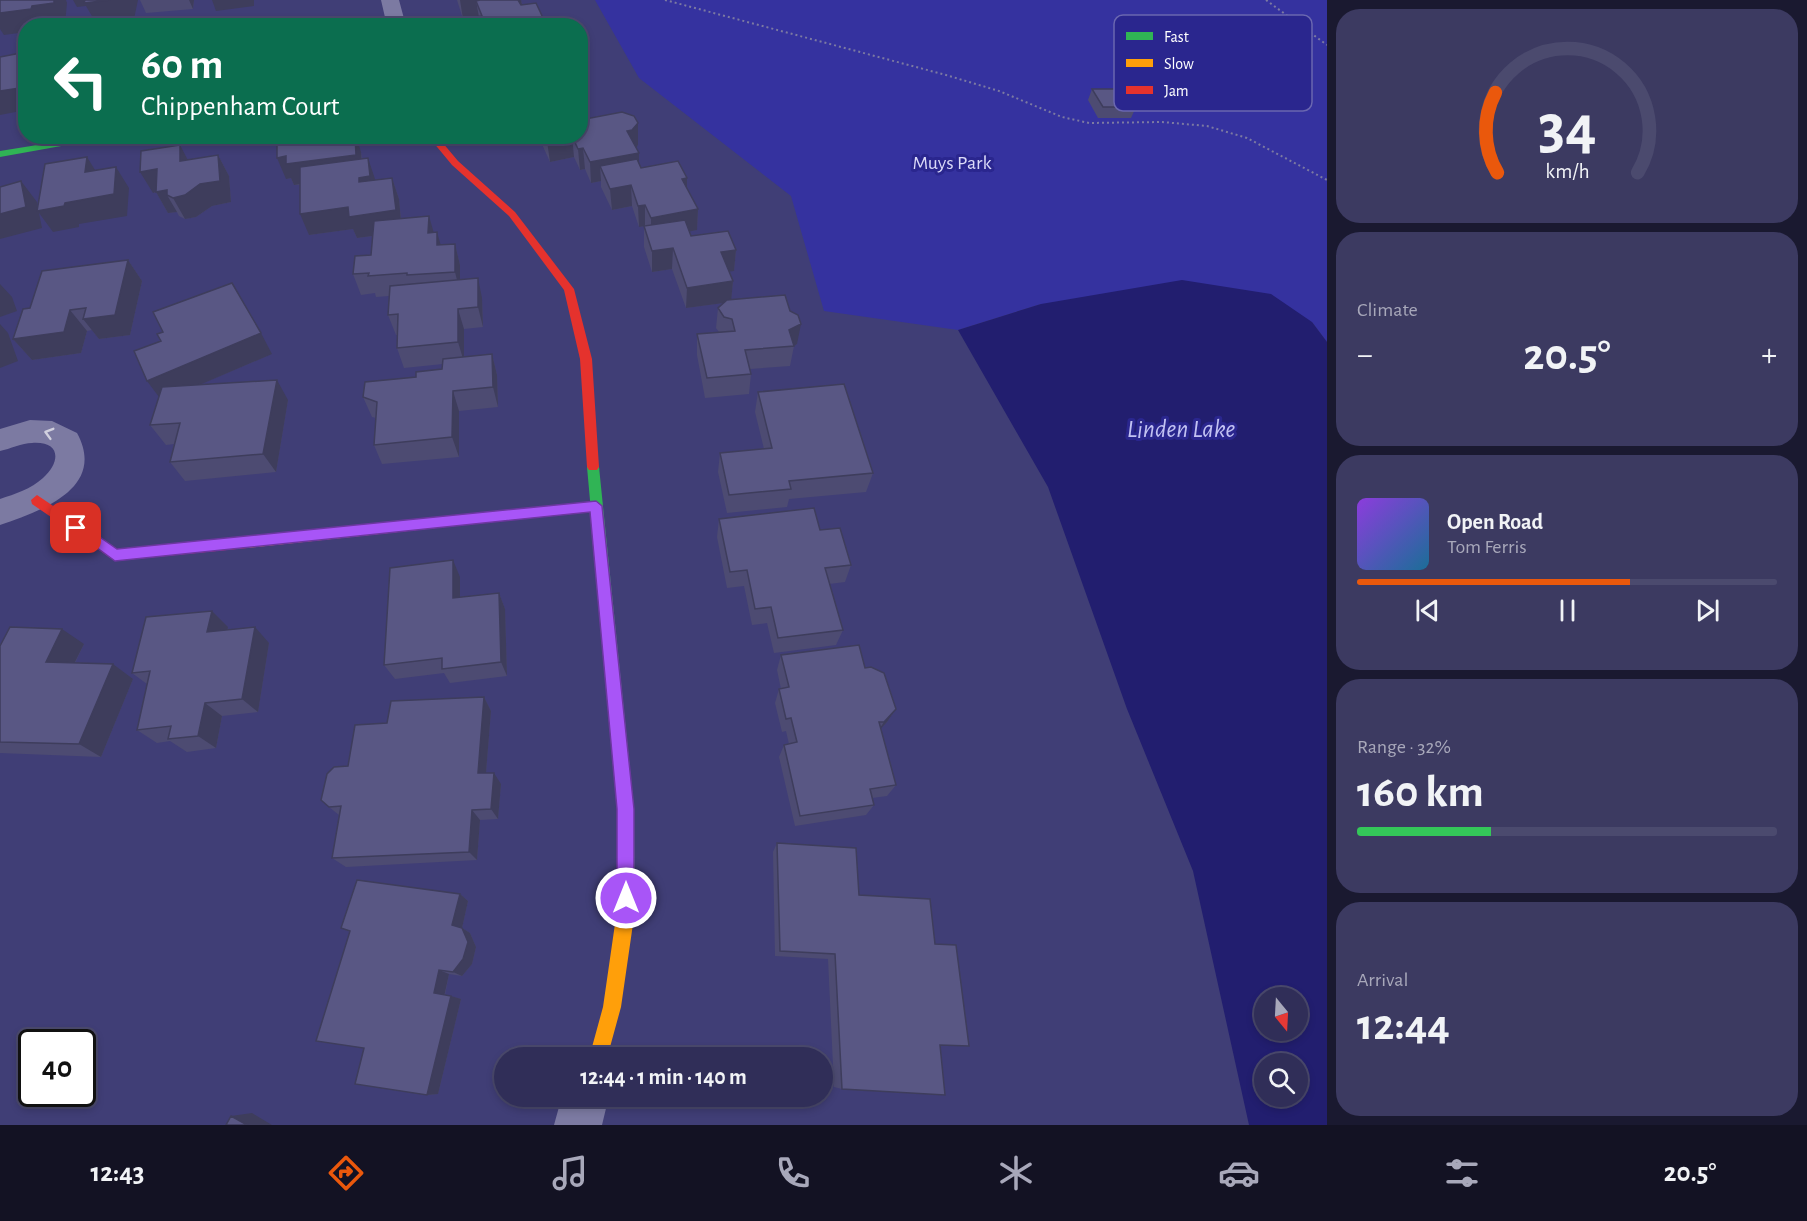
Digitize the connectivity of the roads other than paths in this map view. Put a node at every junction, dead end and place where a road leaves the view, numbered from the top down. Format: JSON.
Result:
{"nodes":[{"id":1,"x":390,"y":0,"type":"edge"},
{"id":2,"x":395,"y":18,"type":"edge"},
{"id":3,"x":63,"y":144,"type":"edge"},
{"id":4,"x":439,"y":144,"type":"edge"},
{"id":5,"x":0,"y":154,"type":"edge"},
{"id":6,"x":0,"y":440,"type":"edge"},
{"id":7,"x":37,"y":500,"type":"junction"},
{"id":8,"x":596,"y":506,"type":"junction"},
{"id":9,"x":0,"y":512,"type":"edge"},
{"id":10,"x":601,"y":1047,"type":"edge"},
{"id":11,"x":583,"y":1107,"type":"edge"},
{"id":12,"x":578,"y":1125,"type":"edge"}],
"edges":[{"from":1,"to":2,"type":"street"},
{"from":3,"to":5,"type":"street"},
{"from":4,"to":8,"type":"street"},
{"from":7,"to":6,"type":"street","one_way":true},
{"from":7,"to":8,"type":"street"},
{"from":7,"to":9,"type":"street"},
{"from":8,"to":10,"type":"street"},
{"from":11,"to":12,"type":"street"}]}
